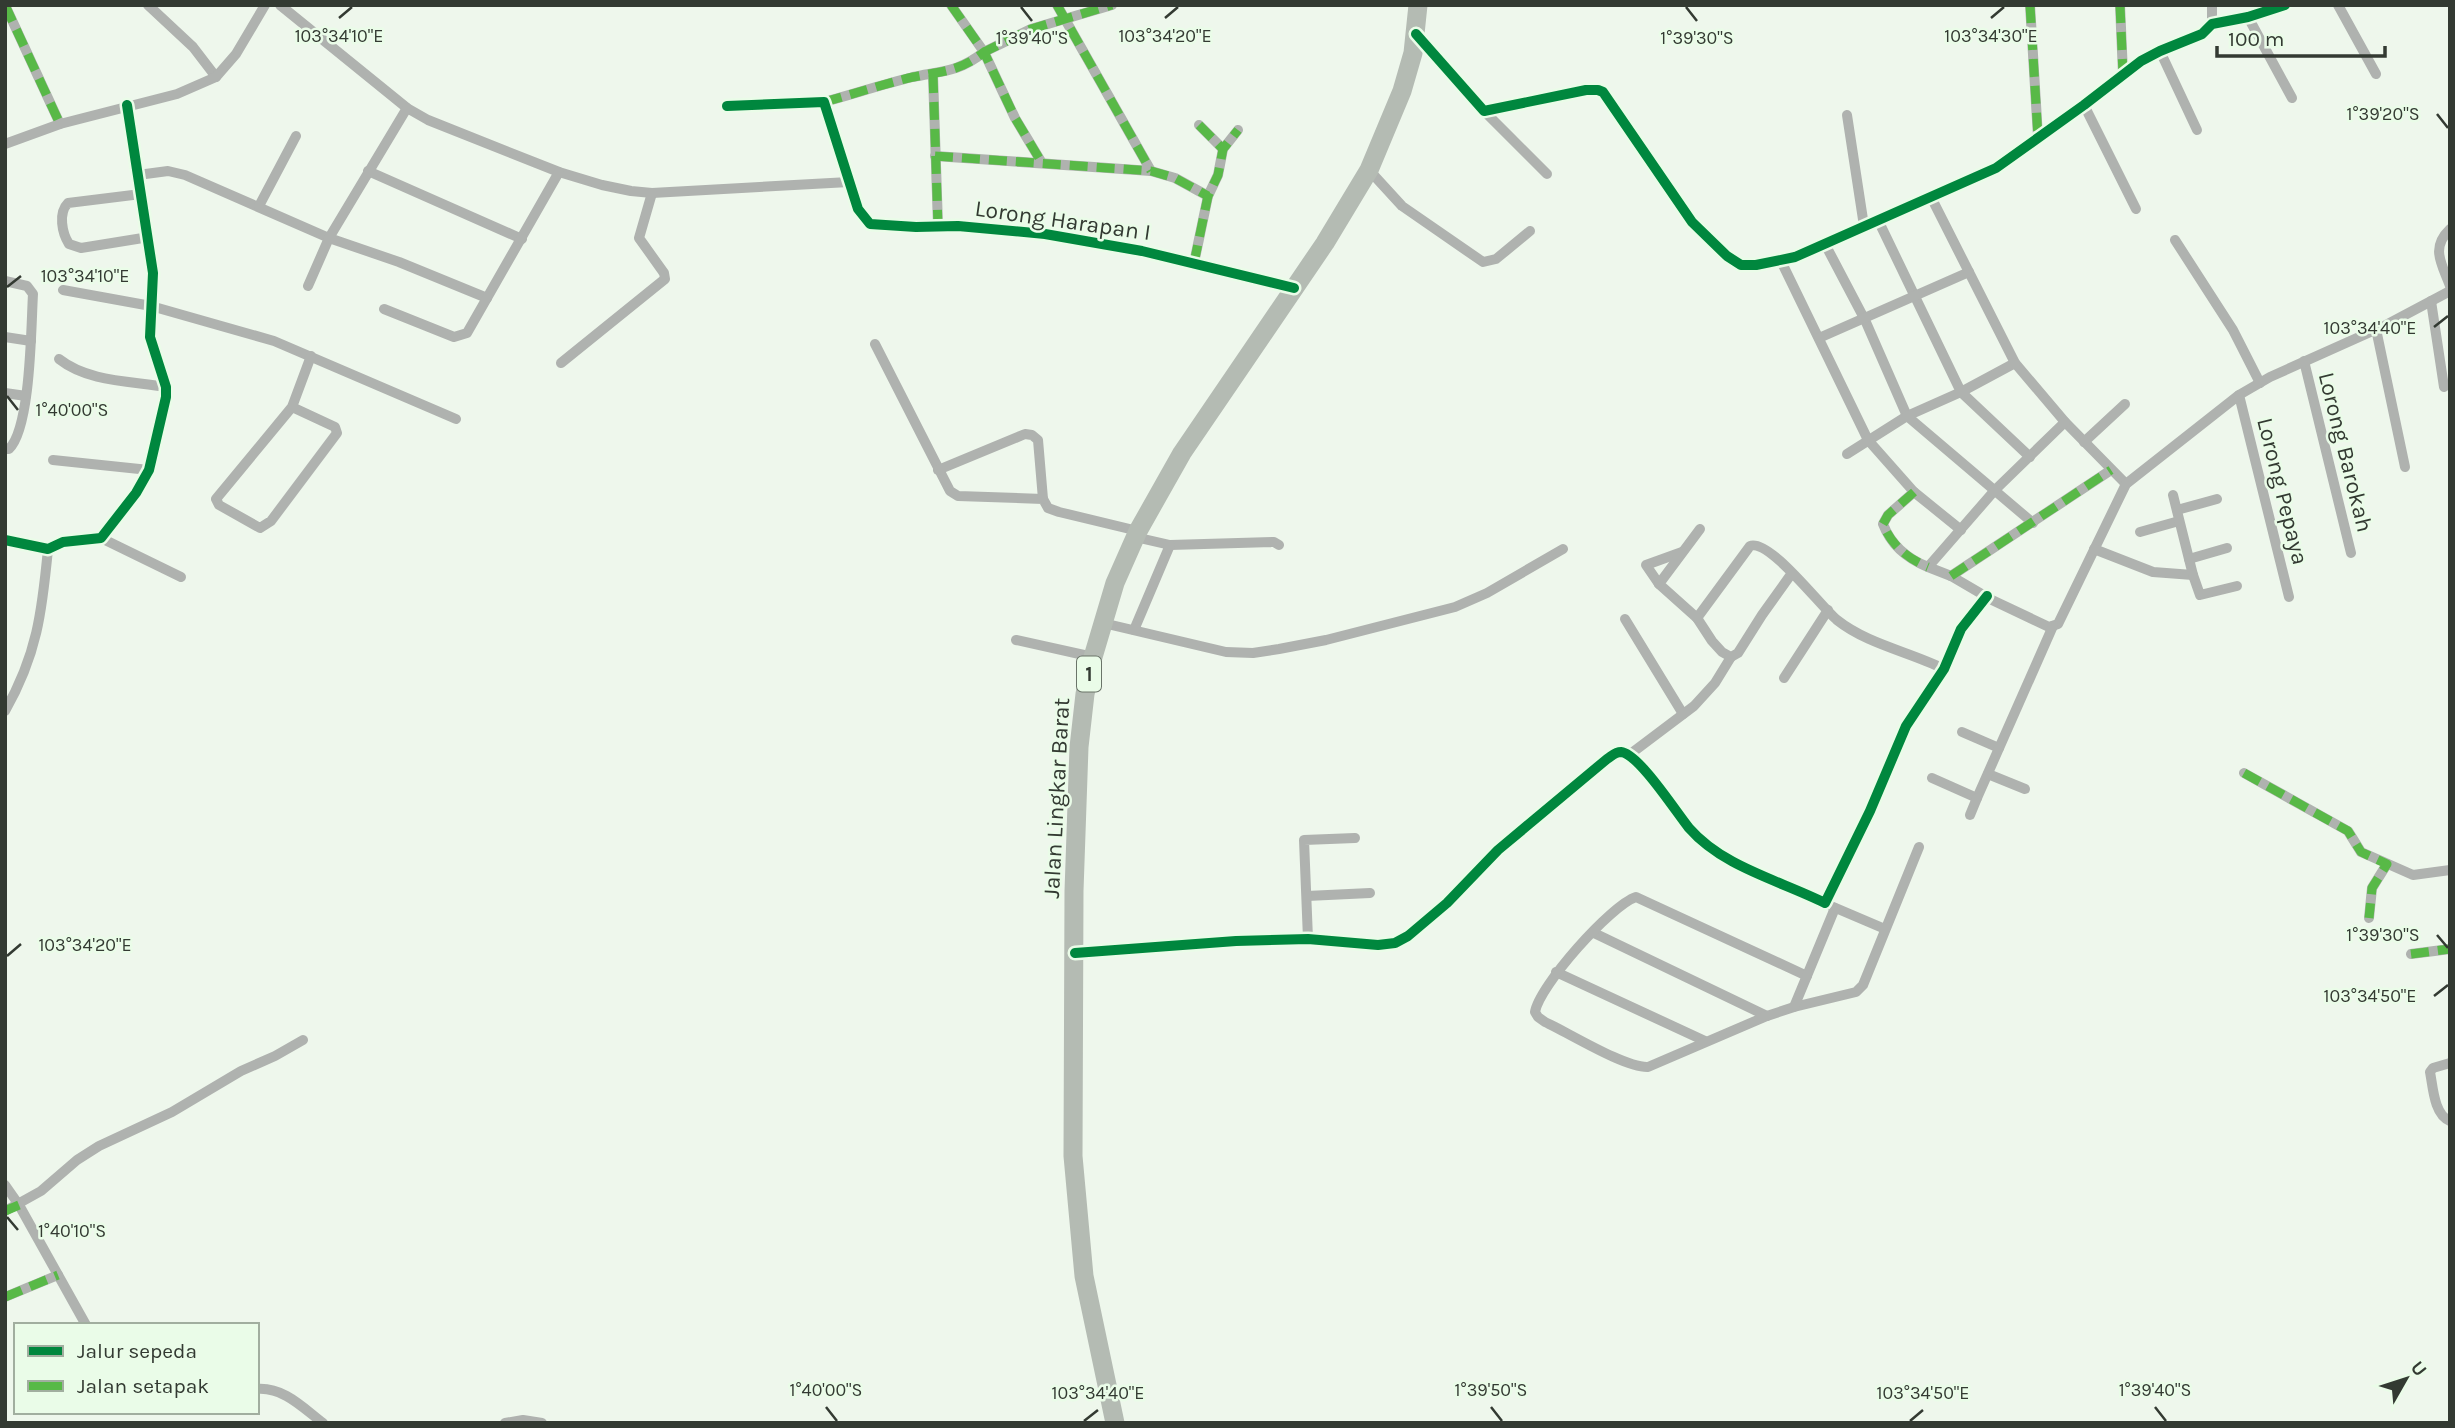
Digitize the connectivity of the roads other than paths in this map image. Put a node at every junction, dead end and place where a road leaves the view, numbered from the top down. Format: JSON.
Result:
{"nodes":[{"id":1,"x":5,"y":5,"type":"edge"},
{"id":2,"x":148,"y":5,"type":"edge"},
{"id":3,"x":265,"y":5,"type":"edge"},
{"id":4,"x":280,"y":5,"type":"edge"},
{"id":5,"x":951,"y":5,"type":"edge"},
{"id":6,"x":1057,"y":5,"type":"edge"},
{"id":7,"x":1112,"y":5,"type":"edge"},
{"id":8,"x":1418,"y":5,"type":"edge"},
{"id":9,"x":2030,"y":5,"type":"edge"},
{"id":10,"x":2120,"y":5,"type":"edge"},
{"id":11,"x":2212,"y":5,"type":"edge"},
{"id":12,"x":2285,"y":5,"type":"edge"},
{"id":13,"x":2338,"y":5,"type":"edge"},
{"id":14,"x":2248,"y":17,"type":"junction"},
{"id":15,"x":1066,"y":20,"type":"junction"},
{"id":16,"x":2212,"y":23,"type":"junction"},
{"id":17,"x":1416,"y":34,"type":"junction"},
{"id":18,"x":2160,"y":51,"type":"junction"},
{"id":19,"x":984,"y":52,"type":"junction"},
{"id":20,"x":2123,"y":74,"type":"junction"},
{"id":21,"x":2376,"y":74,"type":"dead end"},
{"id":22,"x":933,"y":75,"type":"junction"},
{"id":23,"x":216,"y":78,"type":"junction"},
{"id":24,"x":2292,"y":98,"type":"dead end"},
{"id":25,"x":824,"y":102,"type":"junction"},
{"id":26,"x":127,"y":105,"type":"junction"},
{"id":27,"x":2084,"y":105,"type":"junction"},
{"id":28,"x":727,"y":106,"type":"dead end"},
{"id":29,"x":407,"y":108,"type":"junction"},
{"id":30,"x":1485,"y":111,"type":"junction"},
{"id":31,"x":1847,"y":115,"type":"dead end"},
{"id":32,"x":60,"y":124,"type":"junction"},
{"id":33,"x":1199,"y":125,"type":"dead end"},
{"id":34,"x":1238,"y":130,"type":"dead end"},
{"id":35,"x":2197,"y":130,"type":"dead end"},
{"id":36,"x":296,"y":136,"type":"dead end"},
{"id":37,"x":2038,"y":137,"type":"junction"},
{"id":38,"x":5,"y":144,"type":"edge"},
{"id":39,"x":1223,"y":149,"type":"junction"},
{"id":40,"x":935,"y":156,"type":"junction"},
{"id":41,"x":1042,"y":163,"type":"junction"},
{"id":42,"x":1369,"y":170,"type":"junction"},
{"id":43,"x":368,"y":171,"type":"junction"},
{"id":44,"x":1152,"y":171,"type":"junction"},
{"id":45,"x":559,"y":172,"type":"junction"},
{"id":46,"x":1547,"y":174,"type":"dead end"},
{"id":47,"x":138,"y":175,"type":"junction"},
{"id":48,"x":849,"y":182,"type":"junction"},
{"id":49,"x":652,"y":193,"type":"junction"},
{"id":50,"x":141,"y":194,"type":"junction"},
{"id":51,"x":1208,"y":197,"type":"junction"},
{"id":52,"x":1931,"y":197,"type":"junction"},
{"id":53,"x":259,"y":206,"type":"junction"},
{"id":54,"x":2136,"y":209,"type":"dead end"},
{"id":55,"x":1878,"y":220,"type":"junction"},
{"id":56,"x":938,"y":226,"type":"junction"},
{"id":57,"x":1864,"y":226,"type":"junction"},
{"id":58,"x":2450,"y":229,"type":"edge"},
{"id":59,"x":1530,"y":230,"type":"dead end"},
{"id":60,"x":149,"y":237,"type":"junction"},
{"id":61,"x":329,"y":238,"type":"junction"},
{"id":62,"x":522,"y":239,"type":"junction"},
{"id":63,"x":2175,"y":240,"type":"dead end"},
{"id":64,"x":1825,"y":244,"type":"junction"},
{"id":65,"x":1781,"y":261,"type":"junction"},
{"id":66,"x":1194,"y":263,"type":"junction"},
{"id":67,"x":1969,"y":272,"type":"junction"},
{"id":68,"x":5,"y":281,"type":"edge"},
{"id":69,"x":308,"y":286,"type":"dead end"},
{"id":70,"x":1294,"y":288,"type":"junction"},
{"id":71,"x":2450,"y":288,"type":"edge"},
{"id":72,"x":63,"y":290,"type":"dead end"},
{"id":73,"x":1914,"y":297,"type":"junction"},
{"id":74,"x":487,"y":298,"type":"junction"},
{"id":75,"x":2431,"y":301,"type":"junction"},
{"id":76,"x":151,"y":306,"type":"junction"},
{"id":77,"x":384,"y":309,"type":"dead end"},
{"id":78,"x":1865,"y":320,"type":"junction"},
{"id":79,"x":2376,"y":329,"type":"junction"},
{"id":80,"x":5,"y":337,"type":"edge"},
{"id":81,"x":1819,"y":338,"type":"junction"},
{"id":82,"x":31,"y":341,"type":"junction"},
{"id":83,"x":875,"y":344,"type":"dead end"},
{"id":84,"x":311,"y":356,"type":"junction"},
{"id":85,"x":59,"y":359,"type":"dead end"},
{"id":86,"x":2304,"y":361,"type":"junction"},
{"id":87,"x":561,"y":363,"type":"dead end"},
{"id":88,"x":2015,"y":363,"type":"junction"},
{"id":89,"x":2260,"y":383,"type":"junction"},
{"id":90,"x":166,"y":387,"type":"junction"},
{"id":91,"x":2444,"y":387,"type":"dead end"},
{"id":92,"x":1961,"y":392,"type":"junction"},
{"id":93,"x":5,"y":393,"type":"edge"},
{"id":94,"x":2239,"y":395,"type":"junction"},
{"id":95,"x":26,"y":396,"type":"junction"},
{"id":96,"x":2125,"y":404,"type":"dead end"},
{"id":97,"x":292,"y":407,"type":"junction"},
{"id":98,"x":1907,"y":416,"type":"junction"},
{"id":99,"x":456,"y":419,"type":"dead end"},
{"id":100,"x":2065,"y":422,"type":"junction"},
{"id":101,"x":1868,"y":440,"type":"junction"},
{"id":102,"x":2084,"y":442,"type":"junction"},
{"id":103,"x":5,"y":449,"type":"edge"},
{"id":104,"x":1847,"y":454,"type":"dead end"},
{"id":105,"x":2030,"y":457,"type":"junction"},
{"id":106,"x":53,"y":460,"type":"dead end"},
{"id":107,"x":2405,"y":467,"type":"dead end"},
{"id":108,"x":149,"y":470,"type":"junction"},
{"id":109,"x":938,"y":470,"type":"junction"},
{"id":110,"x":2111,"y":470,"type":"junction"},
{"id":111,"x":2126,"y":484,"type":"junction"},
{"id":112,"x":1995,"y":491,"type":"junction"},
{"id":113,"x":1914,"y":492,"type":"junction"},
{"id":114,"x":2173,"y":495,"type":"dead end"},
{"id":115,"x":1043,"y":499,"type":"junction"},
{"id":116,"x":2217,"y":499,"type":"dead end"},
{"id":117,"x":2177,"y":510,"type":"junction"},
{"id":118,"x":2179,"y":521,"type":"junction"},
{"id":119,"x":2033,"y":523,"type":"junction"},
{"id":120,"x":1700,"y":529,"type":"dead end"},
{"id":121,"x":1961,"y":530,"type":"junction"},
{"id":122,"x":2140,"y":532,"type":"dead end"},
{"id":123,"x":1136,"y":534,"type":"junction"},
{"id":124,"x":101,"y":538,"type":"junction"},
{"id":125,"x":5,"y":540,"type":"edge"},
{"id":126,"x":1170,"y":545,"type":"junction"},
{"id":127,"x":1279,"y":545,"type":"dead end"},
{"id":128,"x":2227,"y":548,"type":"dead end"},
{"id":129,"x":48,"y":549,"type":"junction"},
{"id":130,"x":1563,"y":549,"type":"dead end"},
{"id":131,"x":2094,"y":549,"type":"junction"},
{"id":132,"x":1682,"y":552,"type":"junction"},
{"id":133,"x":2351,"y":553,"type":"dead end"},
{"id":134,"x":2189,"y":559,"type":"junction"},
{"id":135,"x":1928,"y":567,"type":"junction"},
{"id":136,"x":1792,"y":573,"type":"junction"},
{"id":137,"x":2193,"y":575,"type":"junction"},
{"id":138,"x":1951,"y":576,"type":"junction"},
{"id":139,"x":181,"y":577,"type":"dead end"},
{"id":140,"x":1659,"y":584,"type":"junction"},
{"id":141,"x":2237,"y":586,"type":"dead end"},
{"id":142,"x":1987,"y":596,"type":"junction"},
{"id":143,"x":2289,"y":597,"type":"dead end"},
{"id":144,"x":1828,"y":610,"type":"junction"},
{"id":145,"x":1697,"y":618,"type":"junction"},
{"id":146,"x":1625,"y":619,"type":"dead end"},
{"id":147,"x":1103,"y":623,"type":"junction"},
{"id":148,"x":2053,"y":626,"type":"junction"},
{"id":149,"x":1134,"y":631,"type":"junction"},
{"id":150,"x":1016,"y":640,"type":"dead end"},
{"id":151,"x":1093,"y":657,"type":"junction"},
{"id":152,"x":1731,"y":657,"type":"junction"},
{"id":153,"x":1944,"y":669,"type":"junction"},
{"id":154,"x":1784,"y":678,"type":"dead end"},
{"id":155,"x":5,"y":711,"type":"edge"},
{"id":156,"x":1683,"y":714,"type":"junction"},
{"id":157,"x":1962,"y":732,"type":"dead end"},
{"id":158,"x":1999,"y":748,"type":"junction"},
{"id":159,"x":1629,"y":755,"type":"junction"},
{"id":160,"x":2244,"y":773,"type":"dead end"},
{"id":161,"x":1987,"y":774,"type":"junction"},
{"id":162,"x":1932,"y":778,"type":"dead end"},
{"id":163,"x":2025,"y":789,"type":"dead end"},
{"id":164,"x":1977,"y":798,"type":"junction"},
{"id":165,"x":1970,"y":815,"type":"dead end"},
{"id":166,"x":1354,"y":838,"type":"dead end"},
{"id":167,"x":1919,"y":847,"type":"dead end"},
{"id":168,"x":2387,"y":864,"type":"junction"},
{"id":169,"x":2450,"y":870,"type":"edge"},
{"id":170,"x":1370,"y":893,"type":"dead end"},
{"id":171,"x":1307,"y":896,"type":"junction"},
{"id":172,"x":1825,"y":902,"type":"junction"},
{"id":173,"x":1835,"y":908,"type":"junction"},
{"id":174,"x":2370,"y":918,"type":"dead end"},
{"id":175,"x":1885,"y":929,"type":"junction"},
{"id":176,"x":1594,"y":933,"type":"junction"},
{"id":177,"x":1308,"y":939,"type":"junction"},
{"id":178,"x":2450,"y":949,"type":"edge"},
{"id":179,"x":1075,"y":953,"type":"junction"},
{"id":180,"x":2411,"y":954,"type":"dead end"},
{"id":181,"x":1556,"y":972,"type":"junction"},
{"id":182,"x":1807,"y":976,"type":"junction"},
{"id":183,"x":1794,"y":1007,"type":"junction"},
{"id":184,"x":1767,"y":1016,"type":"junction"},
{"id":185,"x":303,"y":1040,"type":"dead end"},
{"id":186,"x":1705,"y":1041,"type":"junction"},
{"id":187,"x":2450,"y":1063,"type":"edge"},
{"id":188,"x":2450,"y":1121,"type":"edge"},
{"id":189,"x":5,"y":1185,"type":"edge"},
{"id":190,"x":19,"y":1205,"type":"junction"},
{"id":191,"x":5,"y":1211,"type":"edge"},
{"id":192,"x":58,"y":1275,"type":"junction"},
{"id":193,"x":5,"y":1297,"type":"edge"},
{"id":194,"x":85,"y":1323,"type":"edge"},
{"id":195,"x":259,"y":1389,"type":"edge"},
{"id":196,"x":324,"y":1423,"type":"edge"},
{"id":197,"x":505,"y":1423,"type":"edge"},
{"id":198,"x":542,"y":1423,"type":"edge"},
{"id":199,"x":1115,"y":1423,"type":"edge"}],
"edges":[{"from":1,"to":32,"type":"street"},
{"from":2,"to":23,"type":"street"},
{"from":3,"to":23,"type":"street"},
{"from":4,"to":29,"type":"street"},
{"from":5,"to":19,"type":"street"},
{"from":6,"to":15,"type":"street"},
{"from":7,"to":15,"type":"street"},
{"from":8,"to":17,"type":"highway","name":"Jalan Lingkar Barat","number":"1"},
{"from":9,"to":37,"type":"street"},
{"from":10,"to":20,"type":"street"},
{"from":11,"to":16,"type":"street"},
{"from":12,"to":14,"type":"street"},
{"from":13,"to":21,"type":"street"},
{"from":14,"to":16,"type":"street"},
{"from":14,"to":24,"type":"street"},
{"from":15,"to":19,"type":"street"},
{"from":15,"to":44,"type":"street"},
{"from":16,"to":18,"type":"street"},
{"from":17,"to":30,"type":"street"},
{"from":17,"to":42,"type":"highway","name":"Jalan Lingkar Barat","number":"1"},
{"from":18,"to":20,"type":"street"},
{"from":18,"to":35,"type":"street"},
{"from":19,"to":22,"type":"street"},
{"from":19,"to":41,"type":"street"},
{"from":20,"to":27,"type":"street"},
{"from":22,"to":25,"type":"street"},
{"from":22,"to":40,"type":"street"},
{"from":23,"to":26,"type":"street"},
{"from":25,"to":28,"type":"street"},
{"from":25,"to":48,"type":"street"},
{"from":26,"to":32,"type":"street"},
{"from":26,"to":47,"type":"street"},
{"from":27,"to":37,"type":"street"},
{"from":27,"to":54,"type":"street"},
{"from":29,"to":43,"type":"street"},
{"from":29,"to":45,"type":"street"},
{"from":30,"to":46,"type":"street"},
{"from":30,"to":65,"type":"street"},
{"from":31,"to":57,"type":"street"},
{"from":32,"to":38,"type":"street"},
{"from":33,"to":39,"type":"street"},
{"from":34,"to":39,"type":"street"},
{"from":36,"to":53,"type":"street"},
{"from":37,"to":52,"type":"street"},
{"from":39,"to":51,"type":"street"},
{"from":40,"to":41,"type":"street"},
{"from":40,"to":56,"type":"street"},
{"from":41,"to":44,"type":"street"},
{"from":42,"to":59,"type":"street"},
{"from":42,"to":70,"type":"highway","name":"Jalan Lingkar Barat","number":"1"},
{"from":43,"to":61,"type":"street"},
{"from":43,"to":62,"type":"street"},
{"from":44,"to":51,"type":"street"},
{"from":45,"to":49,"type":"street"},
{"from":45,"to":62,"type":"street"},
{"from":47,"to":50,"type":"street"},
{"from":47,"to":53,"type":"street"},
{"from":48,"to":49,"type":"street"},
{"from":48,"to":56,"type":"street","name":"Lorong Harapan I"},
{"from":49,"to":87,"type":"street"},
{"from":50,"to":60,"type":"street"},
{"from":50,"to":60,"type":"street"},
{"from":51,"to":66,"type":"street"},
{"from":52,"to":55,"type":"street"},
{"from":52,"to":67,"type":"street"},
{"from":53,"to":61,"type":"street"},
{"from":55,"to":57,"type":"street"},
{"from":55,"to":73,"type":"street"},
{"from":56,"to":66,"type":"street","name":"Lorong Harapan I"},
{"from":57,"to":64,"type":"street"},
{"from":58,"to":71,"type":"street"},
{"from":60,"to":76,"type":"street"},
{"from":61,"to":69,"type":"street"},
{"from":61,"to":74,"type":"street"},
{"from":62,"to":74,"type":"street"},
{"from":63,"to":89,"type":"street"},
{"from":64,"to":65,"type":"street"},
{"from":64,"to":78,"type":"street"},
{"from":65,"to":81,"type":"street"},
{"from":66,"to":70,"type":"street","name":"Lorong Harapan I"},
{"from":67,"to":73,"type":"street"},
{"from":67,"to":88,"type":"street"},
{"from":68,"to":82,"type":"street"},
{"from":70,"to":123,"type":"highway","name":"Jalan Lingkar Barat","number":"1"},
{"from":71,"to":75,"type":"street"},
{"from":72,"to":76,"type":"street"},
{"from":73,"to":78,"type":"street"},
{"from":73,"to":92,"type":"street"},
{"from":74,"to":77,"type":"street"},
{"from":75,"to":79,"type":"street"},
{"from":75,"to":91,"type":"street"},
{"from":76,"to":84,"type":"street"},
{"from":76,"to":90,"type":"street"},
{"from":78,"to":81,"type":"street"},
{"from":78,"to":98,"type":"street"},
{"from":79,"to":86,"type":"street"},
{"from":79,"to":107,"type":"street"},
{"from":80,"to":82,"type":"street"},
{"from":81,"to":101,"type":"street"},
{"from":82,"to":95,"type":"street"},
{"from":83,"to":109,"type":"street"},
{"from":84,"to":97,"type":"street"},
{"from":84,"to":99,"type":"street"},
{"from":85,"to":90,"type":"street"},
{"from":86,"to":89,"type":"street"},
{"from":86,"to":133,"type":"street","name":"Lorong Barokah"},
{"from":88,"to":92,"type":"street"},
{"from":88,"to":100,"type":"street"},
{"from":89,"to":94,"type":"street"},
{"from":90,"to":108,"type":"street"},
{"from":92,"to":98,"type":"street"},
{"from":92,"to":105,"type":"street"},
{"from":93,"to":95,"type":"street"},
{"from":94,"to":111,"type":"street"},
{"from":94,"to":143,"type":"street","name":"Lorong Pepaya"},
{"from":95,"to":103,"type":"street"},
{"from":96,"to":102,"type":"street"},
{"from":97,"to":97,"type":"street"},
{"from":98,"to":101,"type":"street"},
{"from":98,"to":112,"type":"street"},
{"from":100,"to":102,"type":"street"},
{"from":100,"to":105,"type":"street"},
{"from":101,"to":104,"type":"street"},
{"from":101,"to":113,"type":"street"},
{"from":102,"to":110,"type":"street"},
{"from":105,"to":112,"type":"street"},
{"from":106,"to":108,"type":"street"},
{"from":108,"to":124,"type":"street"},
{"from":109,"to":115,"type":"street"},
{"from":109,"to":115,"type":"street"},
{"from":110,"to":111,"type":"street"},
{"from":110,"to":119,"type":"street"},
{"from":111,"to":131,"type":"street"},
{"from":112,"to":119,"type":"street"},
{"from":112,"to":121,"type":"street"},
{"from":113,"to":121,"type":"street"},
{"from":113,"to":135,"type":"street"},
{"from":114,"to":117,"type":"street"},
{"from":115,"to":123,"type":"street"},
{"from":116,"to":117,"type":"street"},
{"from":117,"to":118,"type":"street"},
{"from":118,"to":122,"type":"street"},
{"from":118,"to":134,"type":"street"},
{"from":119,"to":138,"type":"street"},
{"from":120,"to":132,"type":"street"},
{"from":121,"to":135,"type":"street"},
{"from":123,"to":126,"type":"street"},
{"from":123,"to":147,"type":"highway","name":"Jalan Lingkar Barat","number":"1"},
{"from":124,"to":129,"type":"street"},
{"from":124,"to":139,"type":"street"},
{"from":125,"to":129,"type":"street"},
{"from":126,"to":127,"type":"street"},
{"from":126,"to":149,"type":"street"},
{"from":128,"to":134,"type":"street"},
{"from":129,"to":155,"type":"street"},
{"from":130,"to":149,"type":"street"},
{"from":131,"to":137,"type":"street"},
{"from":131,"to":148,"type":"street"},
{"from":132,"to":140,"type":"street"},
{"from":132,"to":140,"type":"street"},
{"from":134,"to":137,"type":"street"},
{"from":135,"to":138,"type":"street"},
{"from":136,"to":144,"type":"street"},
{"from":136,"to":145,"type":"street"},
{"from":136,"to":152,"type":"street"},
{"from":137,"to":141,"type":"street"},
{"from":138,"to":142,"type":"street"},
{"from":140,"to":145,"type":"street"},
{"from":142,"to":148,"type":"street"},
{"from":142,"to":153,"type":"street"},
{"from":144,"to":153,"type":"street"},
{"from":144,"to":154,"type":"street"},
{"from":145,"to":152,"type":"street"},
{"from":146,"to":156,"type":"street"},
{"from":147,"to":149,"type":"street"},
{"from":147,"to":151,"type":"highway","name":"Jalan Lingkar Barat","number":"1"},
{"from":148,"to":158,"type":"street"},
{"from":150,"to":151,"type":"street"},
{"from":151,"to":179,"type":"highway","name":"Jalan Lingkar Barat","number":"1"},
{"from":152,"to":156,"type":"street"},
{"from":153,"to":172,"type":"street"},
{"from":156,"to":159,"type":"street"},
{"from":157,"to":158,"type":"street"},
{"from":158,"to":161,"type":"street"},
{"from":159,"to":172,"type":"street"},
{"from":159,"to":177,"type":"street"},
{"from":160,"to":168,"type":"street"},
{"from":161,"to":163,"type":"street"},
{"from":161,"to":164,"type":"street"},
{"from":162,"to":164,"type":"street"},
{"from":164,"to":165,"type":"street"},
{"from":166,"to":171,"type":"street"},
{"from":167,"to":175,"type":"street"},
{"from":168,"to":169,"type":"street"},
{"from":168,"to":174,"type":"street"},
{"from":170,"to":171,"type":"street"},
{"from":171,"to":177,"type":"street"},
{"from":172,"to":173,"type":"street"},
{"from":173,"to":175,"type":"street"},
{"from":173,"to":182,"type":"street"},
{"from":175,"to":183,"type":"street"},
{"from":176,"to":181,"type":"street"},
{"from":176,"to":182,"type":"street"},
{"from":176,"to":184,"type":"street"},
{"from":177,"to":179,"type":"street"},
{"from":178,"to":180,"type":"street"},
{"from":179,"to":199,"type":"highway","name":"Jalan Lingkar Barat","number":"1"},
{"from":181,"to":186,"type":"street"},
{"from":181,"to":186,"type":"street"},
{"from":182,"to":183,"type":"street"},
{"from":183,"to":184,"type":"street"},
{"from":184,"to":186,"type":"street"},
{"from":185,"to":190,"type":"street"},
{"from":187,"to":188,"type":"street"},
{"from":189,"to":190,"type":"street"},
{"from":190,"to":191,"type":"street"},
{"from":190,"to":192,"type":"street"},
{"from":192,"to":193,"type":"street"},
{"from":192,"to":194,"type":"street"},
{"from":195,"to":196,"type":"street"},
{"from":197,"to":198,"type":"street"}]}
